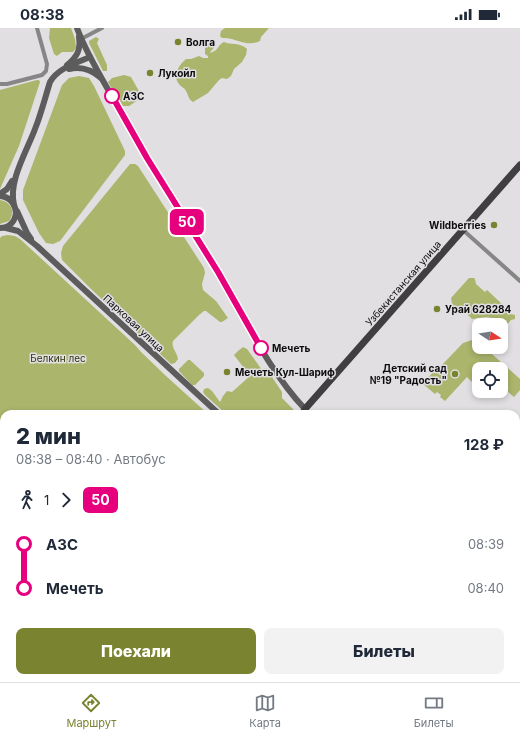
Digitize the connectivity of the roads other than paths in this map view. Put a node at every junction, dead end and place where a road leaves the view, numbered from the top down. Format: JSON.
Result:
{"nodes":[{"id":1,"x":37,"y":28,"type":"edge"},
{"id":2,"x":102,"y":28,"type":"edge"},
{"id":3,"x":77,"y":30,"type":"edge"},
{"id":4,"x":82,"y":39,"type":"junction"},
{"id":5,"x":90,"y":57,"type":"junction"},
{"id":6,"x":59,"y":71,"type":"junction"},
{"id":7,"x":103,"y":80,"type":"junction"},
{"id":8,"x":0,"y":84,"type":"edge"},
{"id":9,"x":520,"y":165,"type":"edge"},
{"id":10,"x":20,"y":167,"type":"junction"},
{"id":11,"x":0,"y":195,"type":"edge"},
{"id":12,"x":15,"y":206,"type":"junction"},
{"id":13,"x":2,"y":228,"type":"edge"},
{"id":14,"x":463,"y":230,"type":"junction"},
{"id":15,"x":37,"y":246,"type":"junction"},
{"id":16,"x":520,"y":281,"type":"edge"},
{"id":17,"x":215,"y":410,"type":"edge"},
{"id":18,"x":302,"y":410,"type":"edge"},
{"id":19,"x":305,"y":410,"type":"edge"}],
"edges":[{"from":1,"to":8,"type":"street"},
{"from":2,"to":4,"type":"street"},
{"from":3,"to":4,"type":"main road"},
{"from":3,"to":6,"type":"main road"},
{"from":4,"to":5,"type":"main road"},
{"from":5,"to":6,"type":"main road"},
{"from":5,"to":7,"type":"main road"},
{"from":6,"to":7,"type":"main road"},
{"from":6,"to":10,"type":"main road"},
{"from":7,"to":18,"type":"main road"},
{"from":9,"to":14,"type":"main road","name":"Узбекистанская улица"},
{"from":10,"to":11,"type":"main road"},
{"from":10,"to":12,"type":"main road"},
{"from":11,"to":12,"type":"main road"},
{"from":12,"to":13,"type":"main road"},
{"from":12,"to":15,"type":"main road","name":"Парковая улица"},
{"from":13,"to":15,"type":"main road","name":"Парковая улица"},
{"from":14,"to":16,"type":"street"},
{"from":14,"to":19,"type":"main road","name":"Узбекистанская улица"},
{"from":15,"to":17,"type":"main road","name":"Парковая улица"}]}
